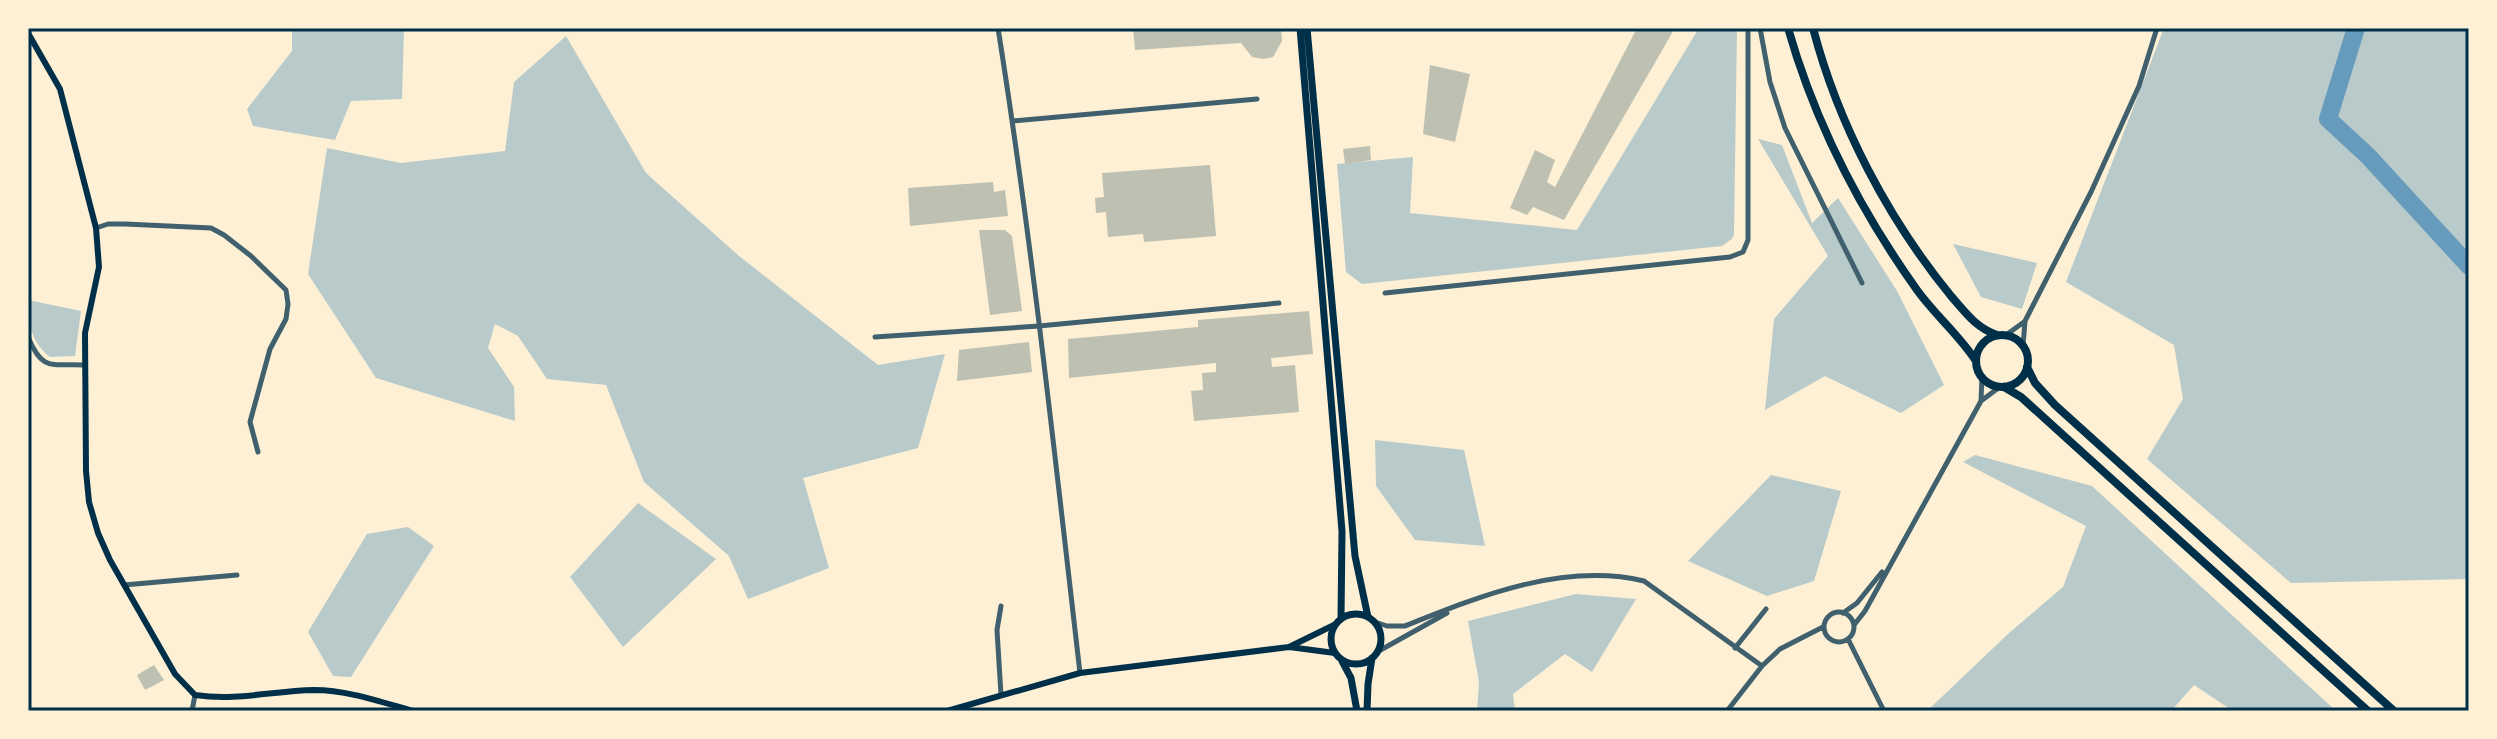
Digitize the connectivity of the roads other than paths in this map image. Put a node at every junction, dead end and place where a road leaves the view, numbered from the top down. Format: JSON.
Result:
{"nodes":[{"id":1,"x":998,"y":28,"type":"edge"},
{"id":2,"x":1300,"y":28,"type":"edge"},
{"id":3,"x":1307,"y":28,"type":"edge"},
{"id":4,"x":1748,"y":28,"type":"edge"},
{"id":5,"x":1760,"y":28,"type":"edge"},
{"id":6,"x":1788,"y":28,"type":"edge"},
{"id":7,"x":1813,"y":28,"type":"edge"},
{"id":8,"x":2157,"y":28,"type":"edge"},
{"id":9,"x":28,"y":33,"type":"edge"},
{"id":10,"x":1257,"y":99,"type":"dead end"},
{"id":11,"x":1013,"y":121,"type":"junction"},
{"id":12,"x":96,"y":228,"type":"junction"},
{"id":13,"x":1862,"y":283,"type":"dead end"},
{"id":14,"x":1385,"y":293,"type":"dead end"},
{"id":15,"x":1279,"y":303,"type":"dead end"},
{"id":16,"x":2025,"y":321,"type":"junction"},
{"id":17,"x":1039,"y":326,"type":"junction"},
{"id":18,"x":2002,"y":335,"type":"junction"},
{"id":19,"x":28,"y":337,"type":"edge"},
{"id":20,"x":875,"y":337,"type":"dead end"},
{"id":21,"x":2023,"y":346,"type":"junction"},
{"id":22,"x":1976,"y":361,"type":"junction"},
{"id":23,"x":84,"y":365,"type":"junction"},
{"id":24,"x":2027,"y":367,"type":"junction"},
{"id":25,"x":1982,"y":377,"type":"junction"},
{"id":26,"x":2002,"y":386,"type":"junction"},
{"id":27,"x":1981,"y":401,"type":"junction"},
{"id":28,"x":258,"y":452,"type":"dead end"},
{"id":29,"x":1891,"y":562,"type":"junction"},
{"id":30,"x":237,"y":575,"type":"dead end"},
{"id":31,"x":124,"y":585,"type":"junction"},
{"id":32,"x":1462,"y":605,"type":"junction"},
{"id":33,"x":1001,"y":606,"type":"dead end"},
{"id":34,"x":1766,"y":609,"type":"dead end"},
{"id":35,"x":1843,"y":613,"type":"junction"},
{"id":36,"x":1371,"y":619,"type":"junction"},
{"id":37,"x":1338,"y":622,"type":"junction"},
{"id":38,"x":1854,"y":625,"type":"junction"},
{"id":39,"x":1823,"y":627,"type":"junction"},
{"id":40,"x":1848,"y":639,"type":"junction"},
{"id":41,"x":1289,"y":647,"type":"junction"},
{"id":42,"x":1735,"y":648,"type":"junction"},
{"id":43,"x":1375,"y":655,"type":"junction"},
{"id":44,"x":1338,"y":656,"type":"junction"},
{"id":45,"x":1762,"y":666,"type":"junction"},
{"id":46,"x":1080,"y":673,"type":"junction"},
{"id":47,"x":195,"y":695,"type":"junction"},
{"id":48,"x":1001,"y":695,"type":"junction"},
{"id":49,"x":192,"y":711,"type":"edge"},
{"id":50,"x":413,"y":711,"type":"edge"},
{"id":51,"x":947,"y":711,"type":"edge"},
{"id":52,"x":1357,"y":711,"type":"edge"},
{"id":53,"x":1367,"y":711,"type":"edge"},
{"id":54,"x":1727,"y":711,"type":"edge"},
{"id":55,"x":1884,"y":711,"type":"edge"},
{"id":56,"x":2368,"y":711,"type":"edge"},
{"id":57,"x":2394,"y":711,"type":"edge"}],
"edges":[{"from":1,"to":11,"type":"street"},
{"from":2,"to":37,"type":"main road"},
{"from":3,"to":36,"type":"main road"},
{"from":4,"to":14,"type":"street"},
{"from":5,"to":13,"type":"street"},
{"from":6,"to":22,"type":"highway"},
{"from":7,"to":18,"type":"highway"},
{"from":8,"to":16,"type":"street"},
{"from":9,"to":12,"type":"main road"},
{"from":10,"to":11,"type":"street"},
{"from":11,"to":17,"type":"street"},
{"from":12,"to":23,"type":"main road"},
{"from":12,"to":28,"type":"street"},
{"from":15,"to":17,"type":"street"},
{"from":16,"to":18,"type":"street"},
{"from":16,"to":21,"type":"street"},
{"from":17,"to":20,"type":"street"},
{"from":17,"to":46,"type":"street"},
{"from":18,"to":21,"type":"highway"},
{"from":18,"to":22,"type":"highway"},
{"from":19,"to":23,"type":"street"},
{"from":21,"to":24,"type":"highway"},
{"from":22,"to":25,"type":"highway"},
{"from":23,"to":31,"type":"main road"},
{"from":24,"to":26,"type":"highway"},
{"from":24,"to":57,"type":"highway"},
{"from":25,"to":26,"type":"highway"},
{"from":25,"to":27,"type":"street"},
{"from":26,"to":27,"type":"street"},
{"from":26,"to":56,"type":"highway"},
{"from":27,"to":29,"type":"street"},
{"from":29,"to":35,"type":"street"},
{"from":29,"to":38,"type":"street"},
{"from":30,"to":31,"type":"street"},
{"from":31,"to":47,"type":"main road"},
{"from":32,"to":36,"type":"street"},
{"from":32,"to":42,"type":"street"},
{"from":32,"to":43,"type":"street"},
{"from":33,"to":48,"type":"street"},
{"from":34,"to":42,"type":"street"},
{"from":35,"to":38,"type":"street"},
{"from":35,"to":39,"type":"street"},
{"from":36,"to":37,"type":"main road"},
{"from":36,"to":43,"type":"main road"},
{"from":37,"to":41,"type":"main road"},
{"from":37,"to":44,"type":"main road"},
{"from":38,"to":40,"type":"street"},
{"from":39,"to":40,"type":"street"},
{"from":39,"to":45,"type":"street"},
{"from":40,"to":55,"type":"street"},
{"from":41,"to":44,"type":"main road"},
{"from":41,"to":46,"type":"main road"},
{"from":42,"to":45,"type":"street"},
{"from":43,"to":44,"type":"main road"},
{"from":43,"to":53,"type":"main road"},
{"from":44,"to":52,"type":"main road"},
{"from":45,"to":54,"type":"street"},
{"from":46,"to":48,"type":"main road"},
{"from":47,"to":49,"type":"street"},
{"from":47,"to":50,"type":"main road"},
{"from":48,"to":51,"type":"main road"}]}
